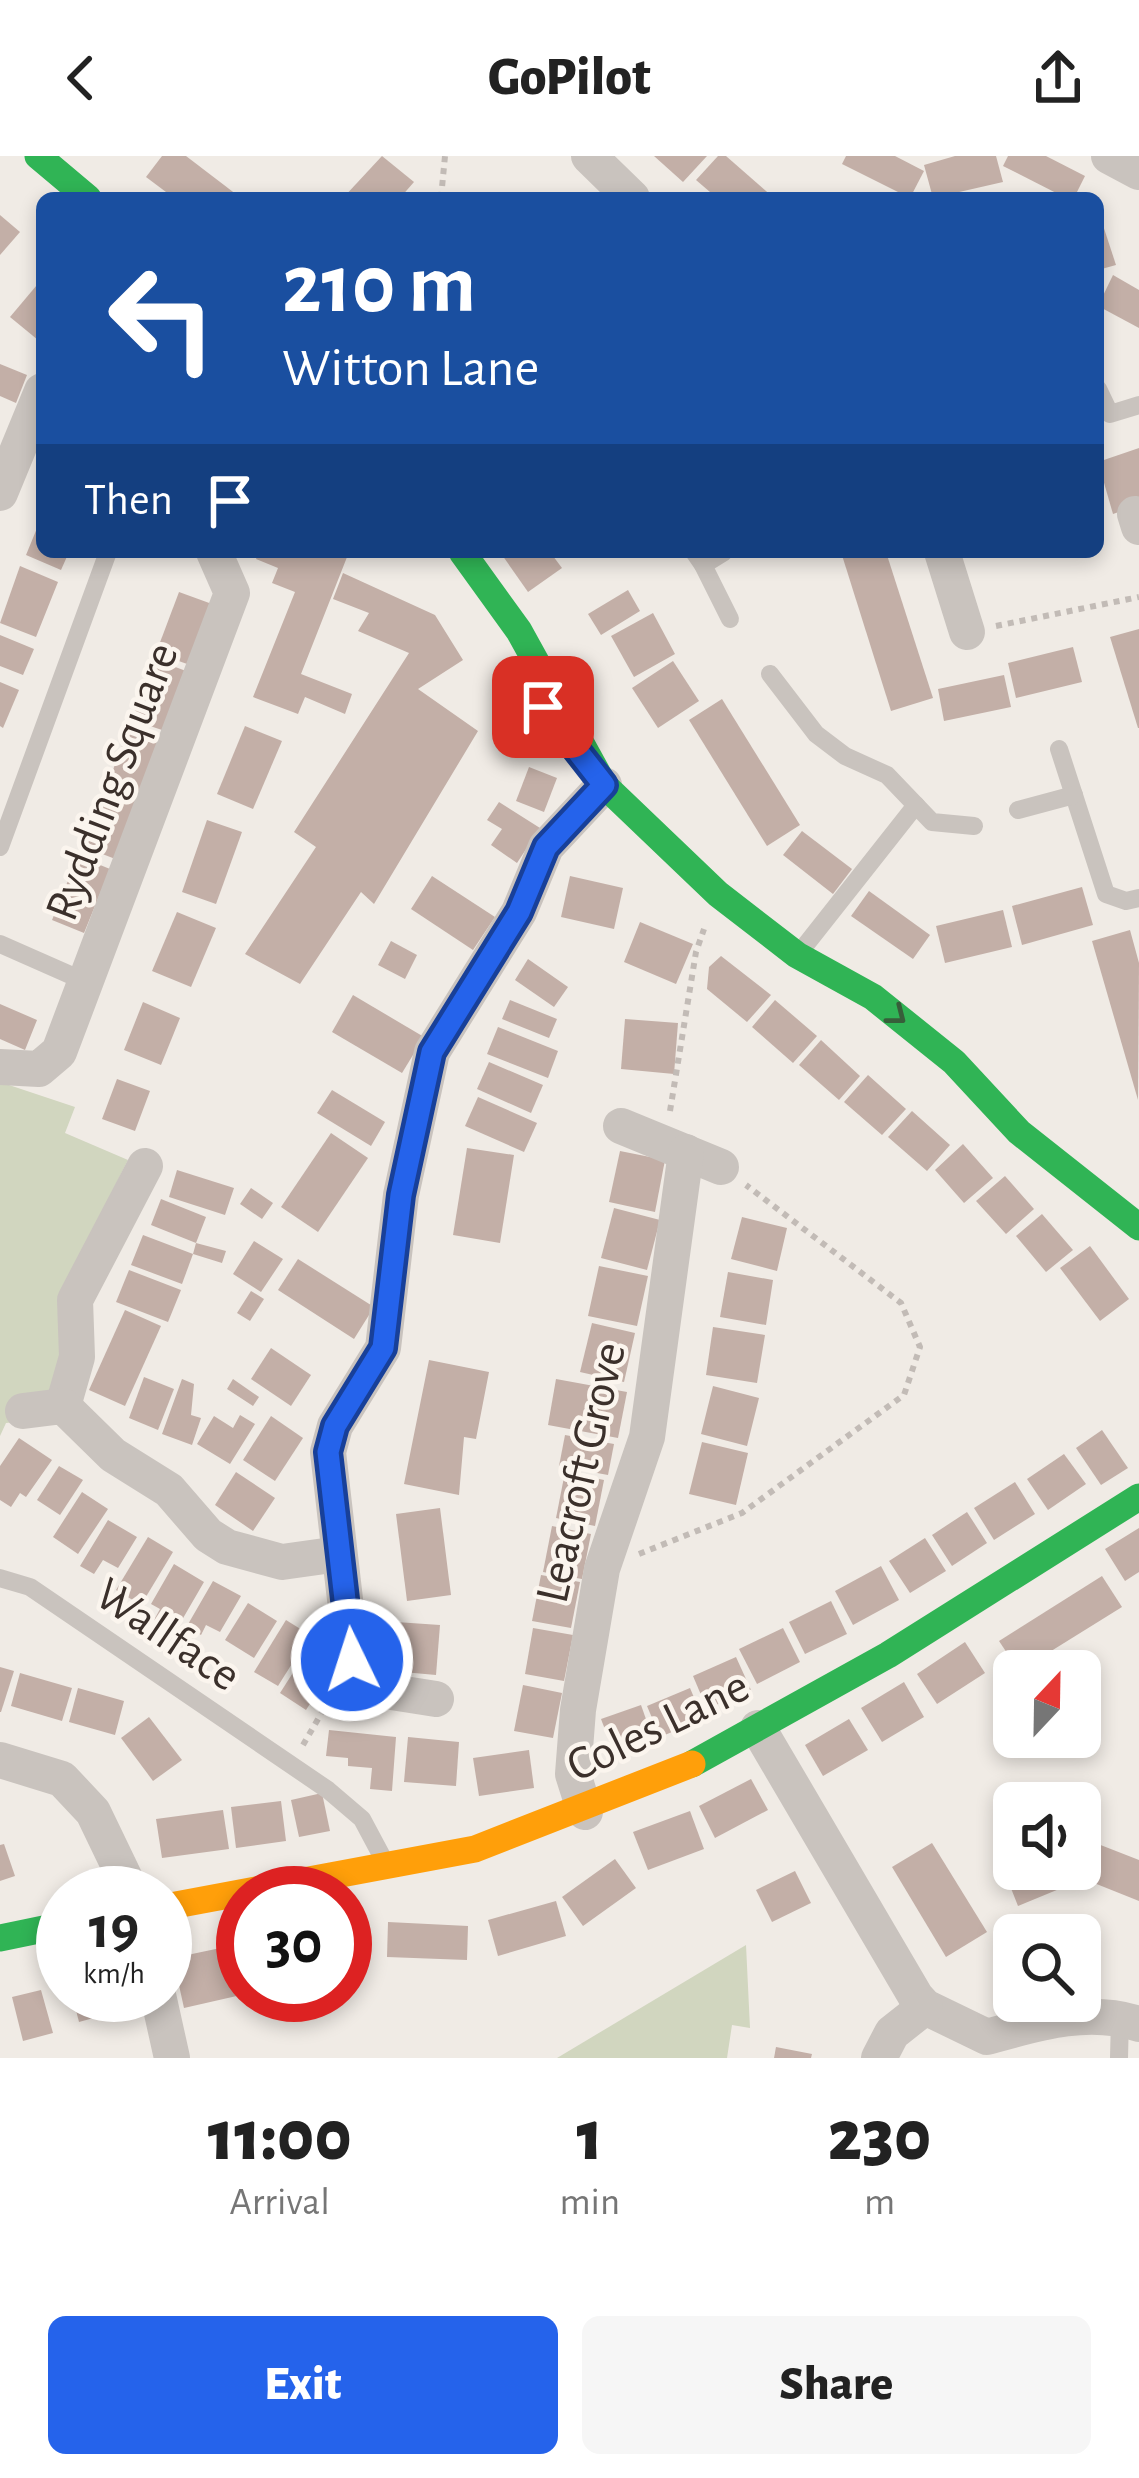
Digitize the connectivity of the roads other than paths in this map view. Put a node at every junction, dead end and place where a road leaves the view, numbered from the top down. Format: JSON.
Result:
{"nodes":[{"id":1,"x":590,"y":156,"type":"edge"},
{"id":2,"x":1109,"y":156,"type":"edge"},
{"id":3,"x":43,"y":158,"type":"edge"},
{"id":4,"x":1139,"y":172,"type":"edge"},
{"id":5,"x":81,"y":192,"type":"edge"},
{"id":6,"x":626,"y":192,"type":"edge"},
{"id":7,"x":1104,"y":402,"type":"edge"},
{"id":8,"x":1139,"y":405,"type":"edge"},
{"id":9,"x":36,"y":421,"type":"edge"},
{"id":10,"x":29,"y":456,"type":"edge"},
{"id":11,"x":0,"y":494,"type":"edge"},
{"id":12,"x":106,"y":558,"type":"edge"},
{"id":13,"x":217,"y":558,"type":"edge"},
{"id":14,"x":444,"y":558,"type":"edge"},
{"id":15,"x":466,"y":558,"type":"edge"},
{"id":16,"x":944,"y":558,"type":"edge"},
{"id":17,"x":699,"y":559,"type":"edge"},
{"id":18,"x":730,"y":619,"type":"dead end"},
{"id":19,"x":967,"y":632,"type":"road end"},
{"id":20,"x":770,"y":674,"type":"dead end"},
{"id":21,"x":1059,"y":749,"type":"dead end"},
{"id":22,"x":597,"y":775,"type":"junction"},
{"id":23,"x":1074,"y":795,"type":"junction"},
{"id":24,"x":916,"y":806,"type":"junction"},
{"id":25,"x":1018,"y":810,"type":"dead end"},
{"id":26,"x":974,"y":826,"type":"dead end"},
{"id":27,"x":0,"y":848,"type":"edge"},
{"id":28,"x":1139,"y":898,"type":"edge"},
{"id":29,"x":0,"y":944,"type":"edge"},
{"id":30,"x":797,"y":955,"type":"junction"},
{"id":31,"x":84,"y":981,"type":"junction"},
{"id":32,"x":856,"y":1024,"type":"dead end"},
{"id":33,"x":0,"y":1067,"type":"edge"},
{"id":34,"x":938,"y":1090,"type":"dead end"},
{"id":35,"x":621,"y":1126,"type":"dead end"},
{"id":36,"x":1019,"y":1132,"type":"junction"},
{"id":37,"x":675,"y":1148,"type":"junction"},
{"id":38,"x":145,"y":1166,"type":"dead end"},
{"id":39,"x":721,"y":1167,"type":"road end"},
{"id":40,"x":1139,"y":1227,"type":"edge"},
{"id":41,"x":63,"y":1406,"type":"junction"},
{"id":42,"x":23,"y":1411,"type":"dead end"},
{"id":43,"x":1139,"y":1497,"type":"edge"},
{"id":44,"x":339,"y":1554,"type":"junction"},
{"id":45,"x":0,"y":1579,"type":"edge"},
{"id":46,"x":436,"y":1699,"type":"dead end"},
{"id":47,"x":758,"y":1728,"type":"junction"},
{"id":48,"x":0,"y":1760,"type":"edge"},
{"id":49,"x":585,"y":1813,"type":"junction"},
{"id":50,"x":387,"y":1865,"type":"junction"},
{"id":51,"x":119,"y":1866,"type":"edge"},
{"id":52,"x":192,"y":1902,"type":"edge"},
{"id":53,"x":36,"y":1931,"type":"edge"},
{"id":54,"x":0,"y":1938,"type":"edge"},
{"id":55,"x":925,"y":2007,"type":"junction"},
{"id":56,"x":1129,"y":2021,"type":"edge"},
{"id":57,"x":164,"y":2022,"type":"edge"},
{"id":58,"x":172,"y":2058,"type":"edge"},
{"id":59,"x":879,"y":2058,"type":"edge"},
{"id":60,"x":1119,"y":2058,"type":"edge"}],
"edges":[{"from":1,"to":6,"type":"street"},
{"from":2,"to":4,"type":"street"},
{"from":3,"to":5,"type":"street"},
{"from":7,"to":8,"type":"lane"},
{"from":9,"to":10,"type":"street"},
{"from":10,"to":11,"type":"street"},
{"from":12,"to":27,"type":"lane"},
{"from":13,"to":31,"type":"street","name":"Rydding Square"},
{"from":14,"to":22,"type":"street"},
{"from":15,"to":22,"type":"street"},
{"from":16,"to":19,"type":"street"},
{"from":17,"to":18,"type":"lane"},
{"from":20,"to":24,"type":"lane"},
{"from":21,"to":23,"type":"lane"},
{"from":22,"to":30,"type":"street"},
{"from":22,"to":44,"type":"street"},
{"from":23,"to":25,"type":"lane"},
{"from":23,"to":28,"type":"lane"},
{"from":24,"to":26,"type":"lane"},
{"from":24,"to":30,"type":"lane"},
{"from":29,"to":31,"type":"lane"},
{"from":30,"to":32,"type":"street"},
{"from":30,"to":36,"type":"street","one_way":true},
{"from":31,"to":33,"type":"street","name":"Rydding Square"},
{"from":34,"to":36,"type":"street"},
{"from":35,"to":37,"type":"street"},
{"from":36,"to":40,"type":"street"},
{"from":37,"to":39,"type":"street"},
{"from":37,"to":49,"type":"street","name":"Leacroft Grove"},
{"from":38,"to":41,"type":"street"},
{"from":41,"to":42,"type":"street"},
{"from":41,"to":44,"type":"street"},
{"from":43,"to":47,"type":"street","name":"Coles Lane"},
{"from":44,"to":46,"type":"street"},
{"from":45,"to":50,"type":"lane","name":"Wallface"},
{"from":47,"to":49,"type":"street","name":"Coles Lane"},
{"from":47,"to":55,"type":"street"},
{"from":48,"to":51,"type":"street"},
{"from":49,"to":50,"type":"street","name":"Coles Lane"},
{"from":50,"to":52,"type":"street","name":"Coles Lane"},
{"from":53,"to":54,"type":"street"},
{"from":55,"to":56,"type":"street"},
{"from":55,"to":59,"type":"street"},
{"from":56,"to":60,"type":"lane"},
{"from":57,"to":58,"type":"street"}]}
